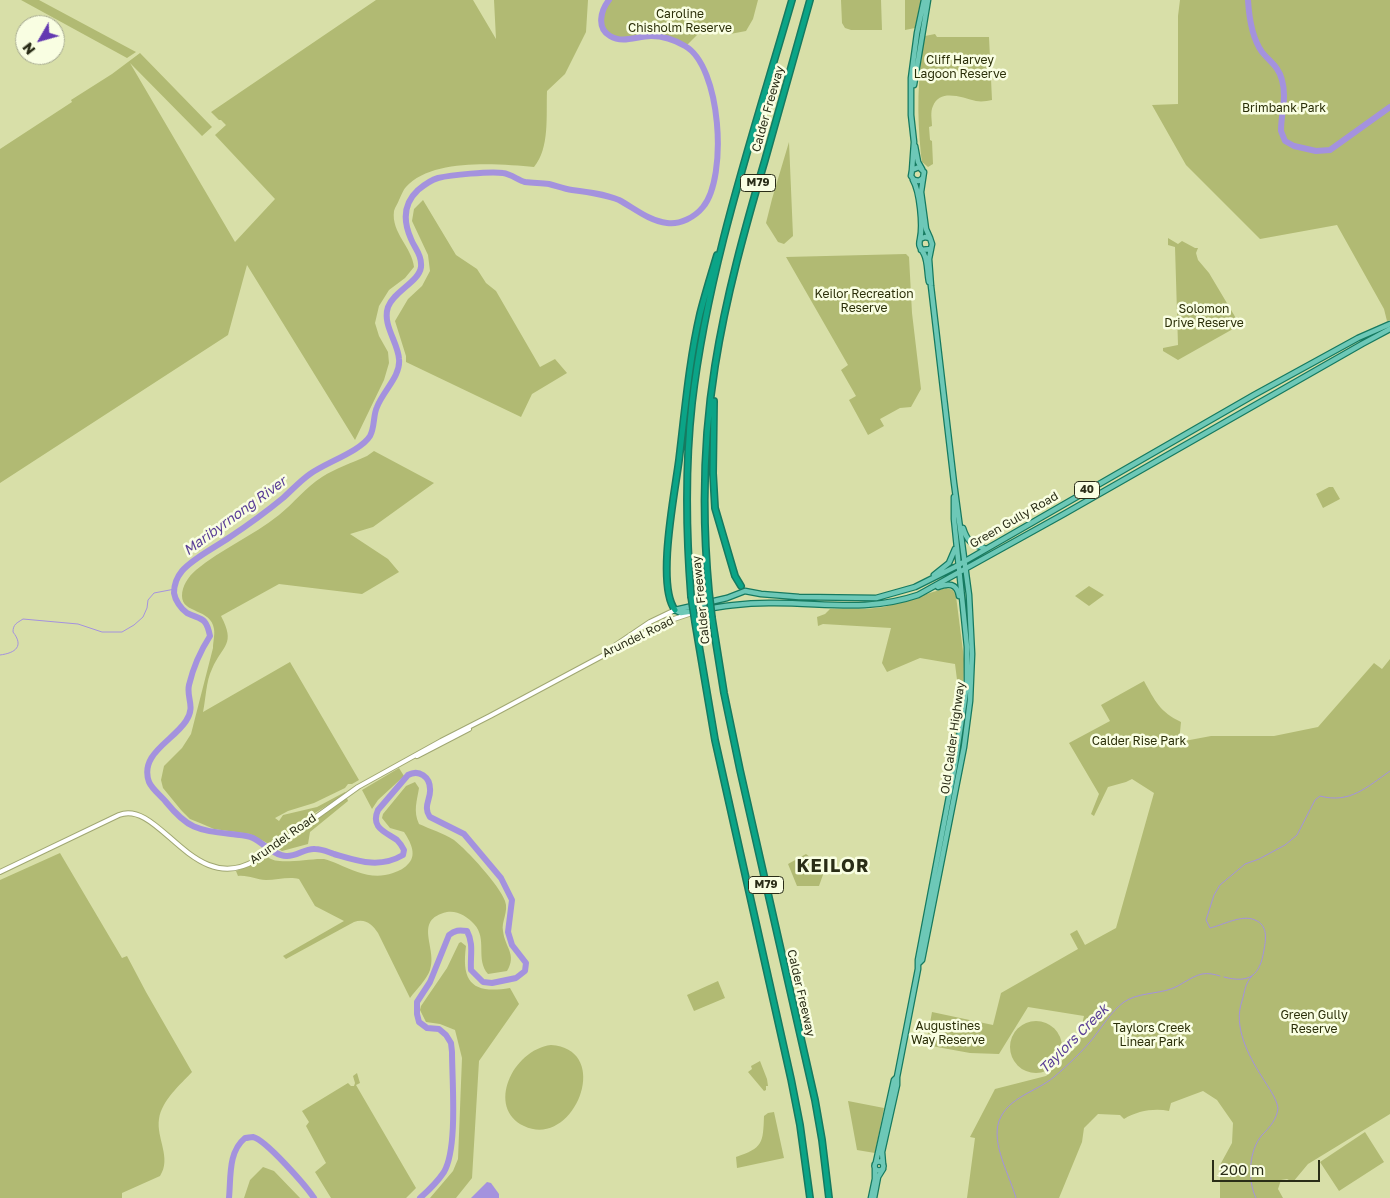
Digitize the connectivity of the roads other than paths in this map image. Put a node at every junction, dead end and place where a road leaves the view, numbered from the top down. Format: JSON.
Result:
{"nodes":[{"id":1,"x":792,"y":0,"type":"edge"},
{"id":2,"x":810,"y":0,"type":"edge"},
{"id":3,"x":924,"y":0,"type":"edge"},
{"id":4,"x":928,"y":0,"type":"edge"},
{"id":5,"x":920,"y":33,"type":"junction"},
{"id":6,"x":914,"y":142,"type":"junction"},
{"id":7,"x":922,"y":169,"type":"junction"},
{"id":8,"x":912,"y":170,"type":"junction"},
{"id":9,"x":923,"y":178,"type":"junction"},
{"id":10,"x":912,"y":179,"type":"junction"},
{"id":11,"x":726,"y":229,"type":"junction"},
{"id":12,"x":930,"y":238,"type":"junction"},
{"id":13,"x":920,"y":239,"type":"junction"},
{"id":14,"x":931,"y":249,"type":"junction"},
{"id":15,"x":921,"y":250,"type":"junction"},
{"id":16,"x":931,"y":286,"type":"junction"},
{"id":17,"x":1390,"y":324,"type":"edge"},
{"id":18,"x":1390,"y":329,"type":"edge"},
{"id":19,"x":715,"y":368,"type":"junction"},
{"id":20,"x":1254,"y":395,"type":"junction"},
{"id":21,"x":1258,"y":402,"type":"junction"},
{"id":22,"x":1140,"y":460,"type":"junction"},
{"id":23,"x":1144,"y":468,"type":"junction"},
{"id":24,"x":954,"y":484,"type":"junction"},
{"id":25,"x":959,"y":514,"type":"junction"},
{"id":26,"x":956,"y":543,"type":"junction"},
{"id":27,"x":985,"y":548,"type":"junction"},
{"id":28,"x":965,"y":560,"type":"junction"},
{"id":29,"x":958,"y":564,"type":"junction"},
{"id":30,"x":966,"y":569,"type":"junction"},
{"id":31,"x":959,"y":572,"type":"junction"},
{"id":32,"x":923,"y":584,"type":"junction"},
{"id":33,"x":741,"y":586,"type":"joint"},
{"id":34,"x":746,"y":591,"type":"junction"},
{"id":35,"x":924,"y":592,"type":"junction"},
{"id":36,"x":746,"y":603,"type":"junction"},
{"id":37,"x":724,"y":605,"type":"junction"},
{"id":38,"x":675,"y":610,"type":"junction"},
{"id":39,"x":683,"y":616,"type":"joint"},
{"id":40,"x":967,"y":647,"type":"junction"},
{"id":41,"x":593,"y":660,"type":"junction"},
{"id":42,"x":957,"y":763,"type":"junction"},
{"id":43,"x":0,"y":872,"type":"edge"},
{"id":44,"x":897,"y":1077,"type":"junction"},
{"id":45,"x":876,"y":1162,"type":"junction"},
{"id":46,"x":883,"y":1166,"type":"junction"},
{"id":47,"x":875,"y":1169,"type":"junction"},
{"id":48,"x":810,"y":1198,"type":"edge"},
{"id":49,"x":829,"y":1198,"type":"edge"},
{"id":50,"x":872,"y":1198,"type":"edge"}],
"edges":[{"from":1,"to":11,"type":"highway","name":"Calder Freeway","number":"M79"},
{"from":2,"to":19,"type":"highway","name":"Calder Freeway","number":"M79"},
{"from":3,"to":5,"type":"main road"},
{"from":4,"to":5,"type":"main road"},
{"from":5,"to":6,"type":"main road"},
{"from":6,"to":7,"type":"main road"},
{"from":6,"to":8,"type":"main road"},
{"from":7,"to":8,"type":"main road"},
{"from":7,"to":9,"type":"main road"},
{"from":8,"to":10,"type":"main road"},
{"from":9,"to":10,"type":"main road"},
{"from":9,"to":12,"type":"main road"},
{"from":10,"to":13,"type":"main road"},
{"from":11,"to":38,"type":"highway"},
{"from":11,"to":48,"type":"highway","name":"Calder Freeway","number":"M79","bridge":true},
{"from":12,"to":13,"type":"main road"},
{"from":12,"to":14,"type":"main road"},
{"from":13,"to":15,"type":"main road"},
{"from":14,"to":15,"type":"main road"},
{"from":14,"to":16,"type":"main road","name":"Old Calder Highway"},
{"from":15,"to":16,"type":"main road","name":"Old Calder Highway"},
{"from":16,"to":24,"type":"main road","name":"Old Calder Highway"},
{"from":17,"to":20,"type":"main road","name":"Green Gully Road","number":"40"},
{"from":18,"to":21,"type":"main road","name":"Green Gully Road","number":"40"},
{"from":19,"to":33,"type":"highway"},
{"from":19,"to":49,"type":"highway","name":"Calder Freeway","number":"M79","bridge":true},
{"from":20,"to":21,"type":"main road"},
{"from":20,"to":22,"type":"main road","name":"Green Gully Road","number":"40"},
{"from":21,"to":23,"type":"main road","name":"Green Gully Road","number":"40"},
{"from":22,"to":23,"type":"main road"},
{"from":22,"to":27,"type":"main road","name":"Green Gully Road","number":"40"},
{"from":23,"to":30,"type":"main road","name":"Green Gully Road","number":"40"},
{"from":24,"to":25,"type":"main road","name":"Old Calder Highway"},
{"from":24,"to":26,"type":"main road","name":"Old Calder Highway"},
{"from":25,"to":27,"type":"main road"},
{"from":25,"to":28,"type":"main road","name":"Old Calder Highway"},
{"from":26,"to":29,"type":"main road","name":"Old Calder Highway"},
{"from":26,"to":32,"type":"main road"},
{"from":27,"to":28,"type":"main road","name":"Green Gully Road","number":"40"},
{"from":28,"to":29,"type":"main road","name":"Green Gully Road","number":"40"},
{"from":28,"to":30,"type":"main road","name":"Old Calder Highway"},
{"from":29,"to":31,"type":"main road","name":"Old Calder Highway"},
{"from":29,"to":32,"type":"main road","name":"Green Gully Road","number":"40"},
{"from":30,"to":31,"type":"main road","name":"Green Gully Road","number":"40"},
{"from":30,"to":42,"type":"main road","name":"Old Calder Highway"},
{"from":31,"to":35,"type":"main road","name":"Green Gully Road","number":"40"},
{"from":31,"to":40,"type":"main road","name":"Old Calder Highway"},
{"from":32,"to":34,"type":"main road","name":"Green Gully Road","number":"40"},
{"from":33,"to":34,"type":"main road"},
{"from":34,"to":36,"type":"main road"},
{"from":34,"to":38,"type":"main road","name":"Green Gully Road"},
{"from":35,"to":36,"type":"main road","name":"Green Gully Road","number":"40"},
{"from":35,"to":40,"type":"main road"},
{"from":36,"to":37,"type":"main road","name":"Green Gully Road"},
{"from":37,"to":38,"type":"main road"},
{"from":37,"to":39,"type":"street","name":"Green Gully Road"},
{"from":38,"to":41,"type":"street","name":"Arundel Road"},
{"from":39,"to":41,"type":"street","name":"Arundel Road"},
{"from":40,"to":42,"type":"main road","name":"Old Calder Highway"},
{"from":41,"to":43,"type":"street","name":"Arundel Road"},
{"from":42,"to":44,"type":"main road","name":"Old Calder Highway"},
{"from":44,"to":45,"type":"main road","name":"Old Calder Highway"},
{"from":44,"to":46,"type":"main road","name":"Old Calder Highway"},
{"from":45,"to":46,"type":"main road"},
{"from":45,"to":47,"type":"main road"},
{"from":46,"to":47,"type":"main road"},
{"from":46,"to":50,"type":"main road","name":"Old Calder Highway"},
{"from":47,"to":50,"type":"main road","name":"Old Calder Highway"}]}
